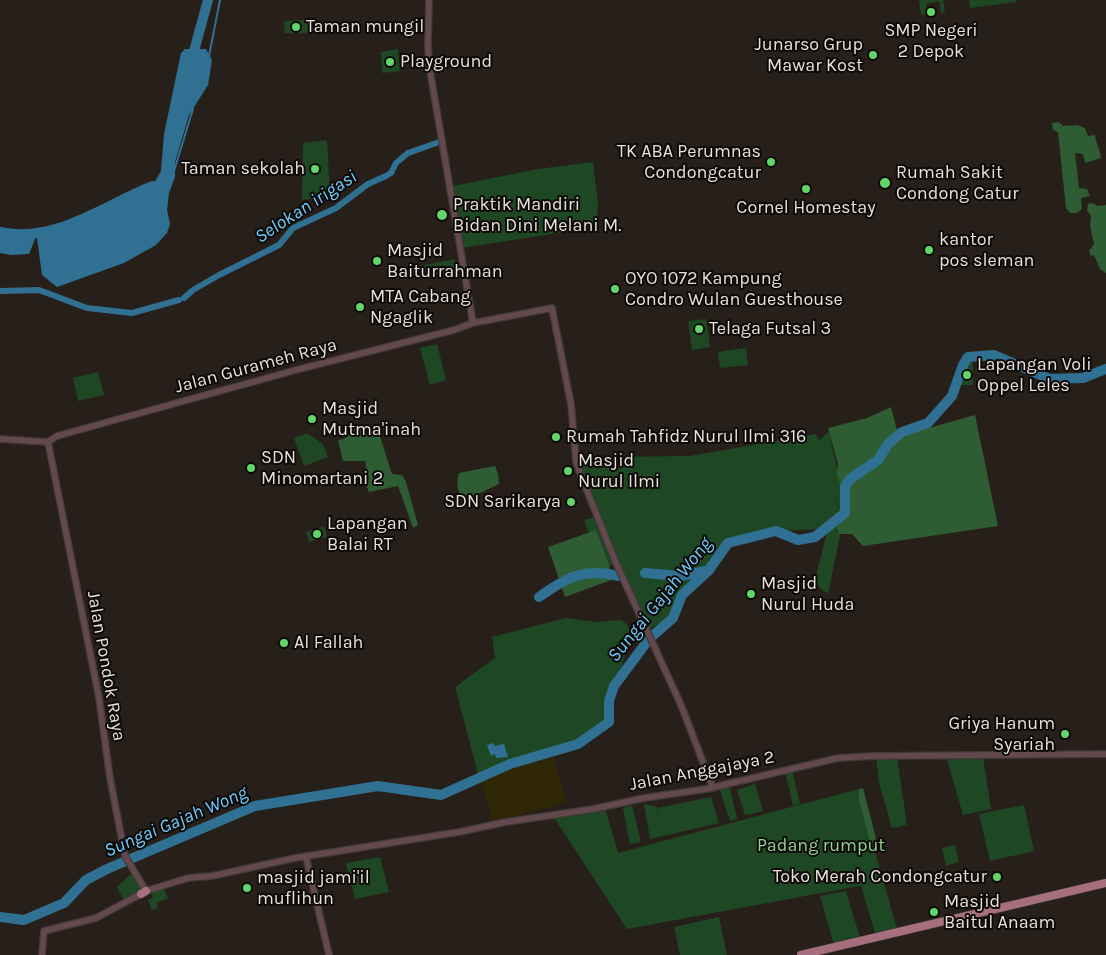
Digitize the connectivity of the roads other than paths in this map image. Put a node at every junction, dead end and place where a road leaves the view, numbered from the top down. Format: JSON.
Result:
{"nodes":[{"id":1,"x":429,"y":0,"type":"edge"},
{"id":2,"x":473,"y":323,"type":"junction"},
{"id":3,"x":0,"y":439,"type":"edge"},
{"id":4,"x":48,"y":442,"type":"junction"},
{"id":5,"x":1106,"y":754,"type":"edge"},
{"id":6,"x":713,"y":788,"type":"junction"},
{"id":7,"x":306,"y":857,"type":"junction"},
{"id":8,"x":1106,"y":883,"type":"edge"},
{"id":9,"x":144,"y":892,"type":"junction"},
{"id":10,"x":42,"y":955,"type":"edge"},
{"id":11,"x":329,"y":955,"type":"edge"},
{"id":12,"x":801,"y":955,"type":"edge"}],
"edges":[{"from":1,"to":2,"type":"street"},
{"from":2,"to":4,"type":"street","name":"Jalan Gurameh Raya"},
{"from":2,"to":6,"type":"street","name":"Jalan Gurameh Raya"},
{"from":3,"to":4,"type":"street"},
{"from":4,"to":9,"type":"street","name":"Jalan Pondok Raya"},
{"from":5,"to":6,"type":"street","name":"Jalan Anggajaya 2"},
{"from":6,"to":7,"type":"street","name":"Jalan Anggajaya 2"},
{"from":7,"to":9,"type":"street","name":"Jalan Anggajaya 2"},
{"from":7,"to":11,"type":"street"},
{"from":8,"to":12,"type":"main road"},
{"from":9,"to":10,"type":"street","name":"Jalan Anggajaya 2"}]}
